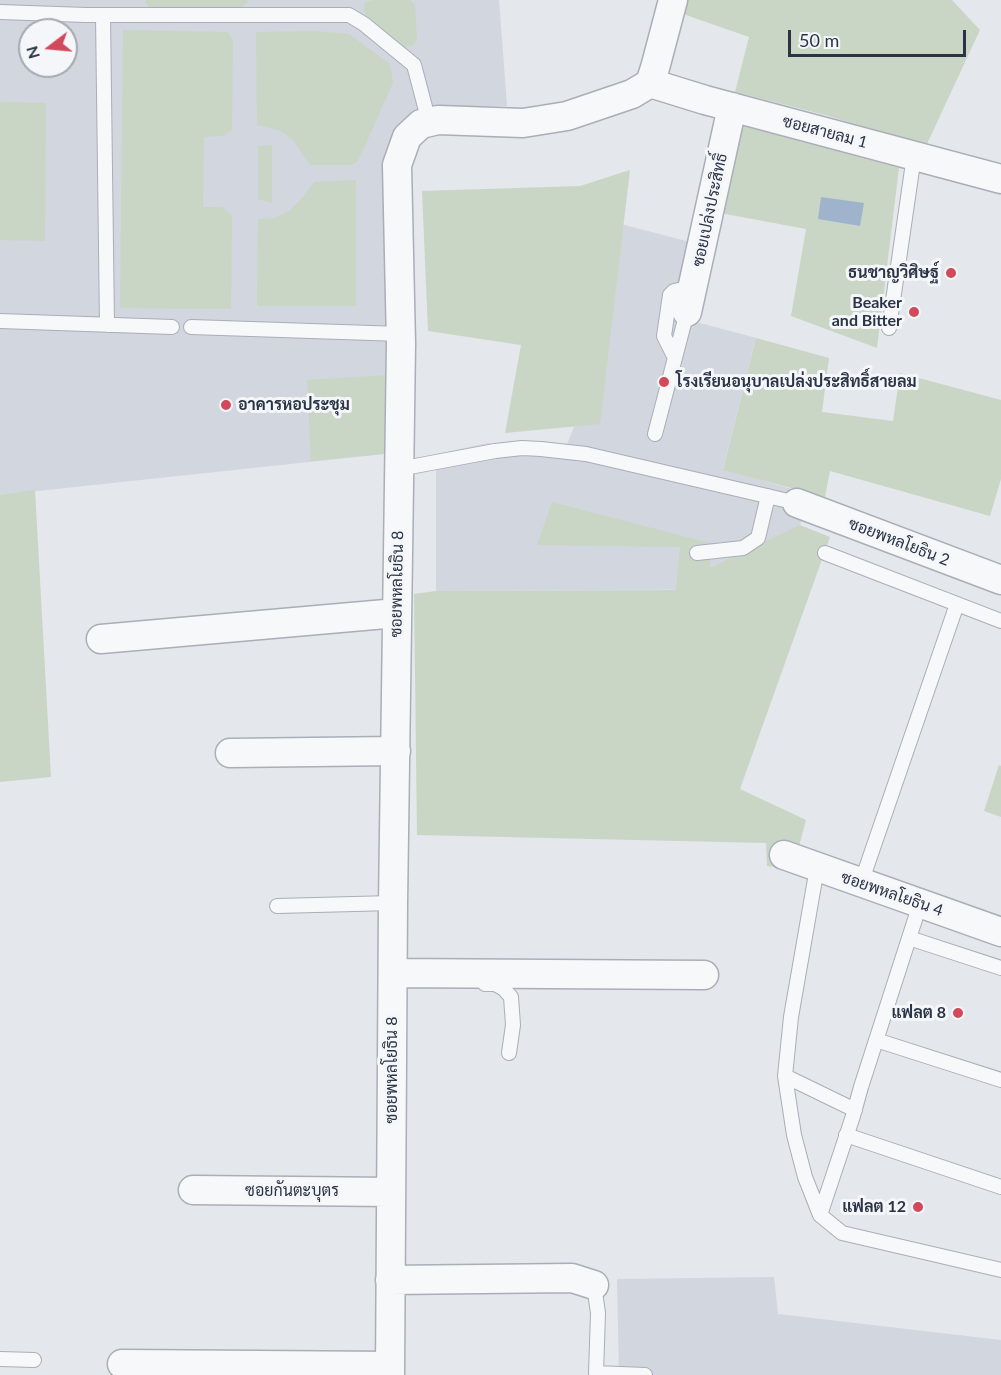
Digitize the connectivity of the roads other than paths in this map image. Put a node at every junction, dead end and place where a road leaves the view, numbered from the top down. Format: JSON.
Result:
{"nodes":[{"id":1,"x":673,"y":0,"type":"edge"},
{"id":2,"x":0,"y":12,"type":"edge"},
{"id":3,"x":103,"y":15,"type":"junction"},
{"id":4,"x":650,"y":83,"type":"junction"},
{"id":5,"x":732,"y":107,"type":"junction"},
{"id":6,"x":429,"y":122,"type":"junction"},
{"id":7,"x":914,"y":156,"type":"junction"},
{"id":8,"x":1001,"y":179,"type":"edge"},
{"id":9,"x":690,"y":299,"type":"junction"},
{"id":10,"x":0,"y":321,"type":"edge"},
{"id":11,"x":107,"y":325,"type":"junction"},
{"id":12,"x":172,"y":327,"type":"dead end"},
{"id":13,"x":191,"y":327,"type":"dead end"},
{"id":14,"x":889,"y":328,"type":"dead end"},
{"id":15,"x":401,"y":334,"type":"junction"},
{"id":16,"x":675,"y":357,"type":"junction"},
{"id":17,"x":655,"y":434,"type":"dead end"},
{"id":18,"x":399,"y":469,"type":"junction"},
{"id":19,"x":768,"y":496,"type":"junction"},
{"id":20,"x":797,"y":503,"type":"joint"},
{"id":21,"x":697,"y":553,"type":"dead end"},
{"id":22,"x":825,"y":553,"type":"dead end"},
{"id":23,"x":1001,"y":580,"type":"edge"},
{"id":24,"x":957,"y":604,"type":"junction"},
{"id":25,"x":397,"y":613,"type":"junction"},
{"id":26,"x":1001,"y":621,"type":"edge"},
{"id":27,"x":101,"y":639,"type":"dead end"},
{"id":28,"x":396,"y":751,"type":"junction"},
{"id":29,"x":230,"y":753,"type":"dead end"},
{"id":30,"x":784,"y":855,"type":"dead end"},
{"id":31,"x":817,"y":868,"type":"junction"},
{"id":32,"x":861,"y":883,"type":"junction"},
{"id":33,"x":393,"y":903,"type":"junction"},
{"id":34,"x":920,"y":904,"type":"junction"},
{"id":35,"x":277,"y":906,"type":"dead end"},
{"id":36,"x":1001,"y":932,"type":"edge"},
{"id":37,"x":909,"y":938,"type":"junction"},
{"id":38,"x":1001,"y":968,"type":"edge"},
{"id":39,"x":704,"y":975,"type":"dead end"},
{"id":40,"x":393,"y":979,"type":"junction"},
{"id":41,"x":876,"y":1040,"type":"junction"},
{"id":42,"x":509,"y":1053,"type":"dead end"},
{"id":43,"x":785,"y":1076,"type":"junction"},
{"id":44,"x":1001,"y":1080,"type":"edge"},
{"id":45,"x":855,"y":1110,"type":"junction"},
{"id":46,"x":846,"y":1135,"type":"junction"},
{"id":47,"x":1001,"y":1187,"type":"edge"},
{"id":48,"x":193,"y":1190,"type":"dead end"},
{"id":49,"x":391,"y":1192,"type":"junction"},
{"id":50,"x":820,"y":1215,"type":"junction"},
{"id":51,"x":1001,"y":1270,"type":"edge"},
{"id":52,"x":390,"y":1280,"type":"junction"},
{"id":53,"x":594,"y":1285,"type":"joint"},
{"id":54,"x":0,"y":1359,"type":"edge"},
{"id":55,"x":34,"y":1360,"type":"dead end"},
{"id":56,"x":122,"y":1364,"type":"dead end"},
{"id":57,"x":390,"y":1370,"type":"edge"},
{"id":58,"x":645,"y":1375,"type":"edge"}],
"edges":[{"from":1,"to":4,"type":"street"},
{"from":2,"to":3,"type":"lane"},
{"from":3,"to":6,"type":"lane"},
{"from":3,"to":11,"type":"lane"},
{"from":4,"to":5,"type":"street","name":"ซอยสายลม 1"},
{"from":4,"to":6,"type":"street"},
{"from":5,"to":7,"type":"street","name":"ซอยสายลม 1"},
{"from":5,"to":9,"type":"street","name":"ซอยเปล่งประสิทธิ์"},
{"from":6,"to":15,"type":"street","name":"ซอยพหลโยธิน 8"},
{"from":7,"to":8,"type":"street","name":"ซอยสายลม 1"},
{"from":7,"to":14,"type":"lane"},
{"from":9,"to":16,"type":"lane"},
{"from":9,"to":16,"type":"lane"},
{"from":10,"to":11,"type":"lane"},
{"from":11,"to":12,"type":"lane"},
{"from":13,"to":15,"type":"lane"},
{"from":15,"to":18,"type":"street","name":"ซอยพหลโยธิน 8"},
{"from":16,"to":17,"type":"lane"},
{"from":18,"to":19,"type":"lane"},
{"from":18,"to":25,"type":"street","name":"ซอยพหลโยธิน 8"},
{"from":19,"to":20,"type":"lane"},
{"from":19,"to":21,"type":"lane"},
{"from":20,"to":23,"type":"street","name":"ซอยพหลโยธิน 2"},
{"from":22,"to":24,"type":"lane"},
{"from":24,"to":26,"type":"lane"},
{"from":24,"to":32,"type":"lane"},
{"from":25,"to":27,"type":"street"},
{"from":25,"to":28,"type":"street","name":"ซอยพหลโยธิน 8"},
{"from":28,"to":29,"type":"street"},
{"from":28,"to":33,"type":"street","name":"ซอยพหลโยธิน 8"},
{"from":30,"to":31,"type":"street","name":"ซอยพหลโยธิน 4"},
{"from":31,"to":32,"type":"street","name":"ซอยพหลโยธิน 4"},
{"from":31,"to":43,"type":"lane"},
{"from":32,"to":34,"type":"street","name":"ซอยพหลโยธิน 4"},
{"from":33,"to":35,"type":"lane"},
{"from":33,"to":40,"type":"street","name":"ซอยพหลโยธิน 8"},
{"from":34,"to":36,"type":"street","name":"ซอยพหลโยธิน 4"},
{"from":34,"to":37,"type":"lane"},
{"from":37,"to":38,"type":"lane"},
{"from":37,"to":41,"type":"lane"},
{"from":39,"to":40,"type":"street"},
{"from":40,"to":42,"type":"lane"},
{"from":40,"to":49,"type":"street","name":"ซอยพหลโยธิน 8"},
{"from":41,"to":44,"type":"lane"},
{"from":41,"to":45,"type":"lane"},
{"from":43,"to":45,"type":"lane"},
{"from":43,"to":50,"type":"lane"},
{"from":45,"to":46,"type":"lane"},
{"from":46,"to":47,"type":"lane"},
{"from":46,"to":50,"type":"lane"},
{"from":48,"to":49,"type":"street","name":"ซอยกันตะบุตร"},
{"from":49,"to":52,"type":"street","name":"ซอยพหลโยธิน 8"},
{"from":50,"to":51,"type":"lane"},
{"from":52,"to":53,"type":"street"},
{"from":52,"to":57,"type":"street","name":"ซอยพหลโยธิน 8"},
{"from":53,"to":58,"type":"lane"},
{"from":54,"to":55,"type":"lane"},
{"from":56,"to":57,"type":"street"}]}
